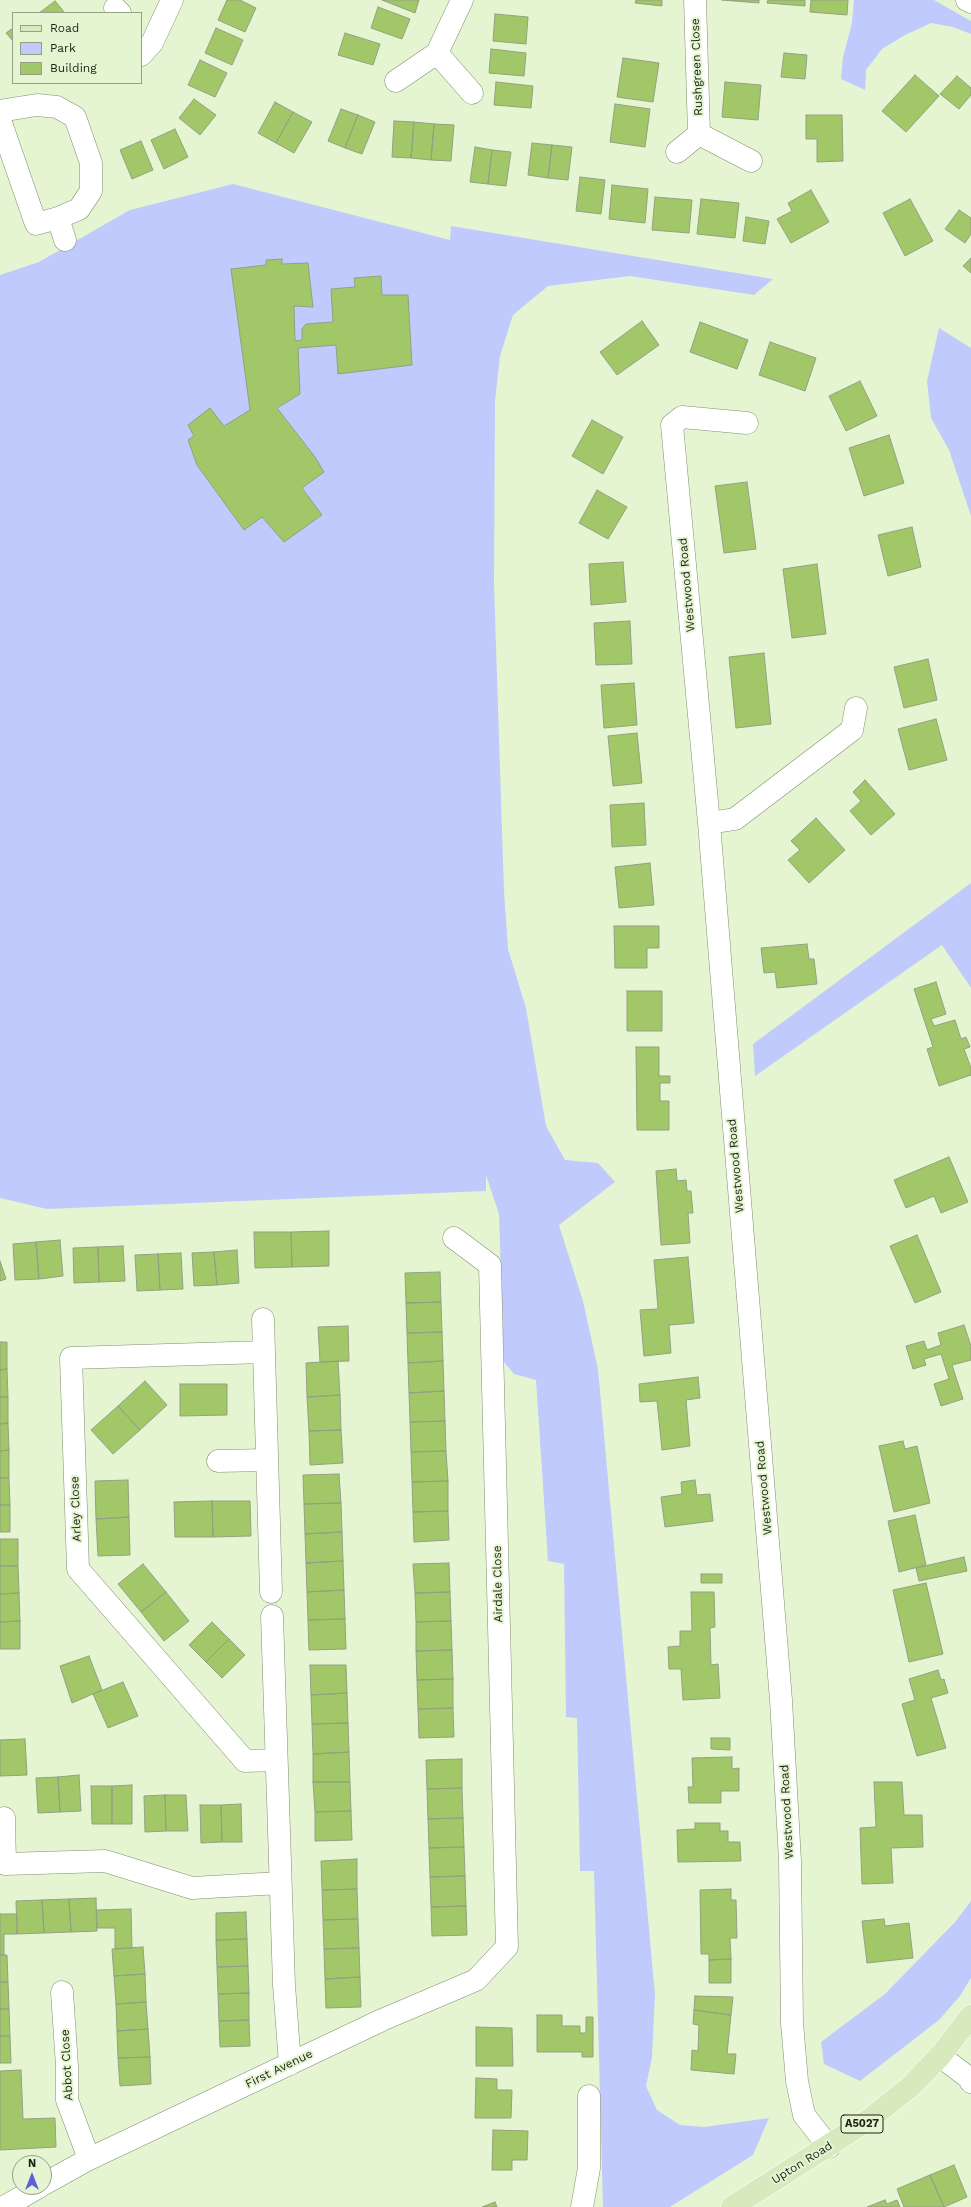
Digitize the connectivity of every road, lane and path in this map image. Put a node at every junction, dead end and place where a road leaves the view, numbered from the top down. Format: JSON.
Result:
{"nodes":[{"id":1,"x":172,"y":0,"type":"edge"},
{"id":2,"x":462,"y":0,"type":"edge"},
{"id":3,"x":695,"y":0,"type":"edge"},
{"id":4,"x":967,"y":0,"type":"edge"},
{"id":5,"x":971,"y":2,"type":"edge"},
{"id":6,"x":145,"y":44,"type":"edge"},
{"id":7,"x":437,"y":53,"type":"junction"},
{"id":8,"x":396,"y":81,"type":"dead end"},
{"id":9,"x":472,"y":93,"type":"dead end"},
{"id":10,"x":0,"y":111,"type":"edge"},
{"id":11,"x":0,"y":120,"type":"edge"},
{"id":12,"x":699,"y":134,"type":"junction"},
{"id":13,"x":677,"y":152,"type":"dead end"},
{"id":14,"x":751,"y":161,"type":"dead end"},
{"id":15,"x":58,"y":218,"type":"junction"},
{"id":16,"x":65,"y":240,"type":"dead end"},
{"id":17,"x":747,"y":423,"type":"dead end"},
{"id":18,"x":856,"y":708,"type":"dead end"},
{"id":19,"x":709,"y":822,"type":"junction"},
{"id":20,"x":454,"y":1238,"type":"dead end"},
{"id":21,"x":263,"y":1319,"type":"dead end"},
{"id":22,"x":264,"y":1352,"type":"junction"},
{"id":23,"x":267,"y":1460,"type":"junction"},
{"id":24,"x":218,"y":1461,"type":"dead end"},
{"id":25,"x":271,"y":1592,"type":"dead end"},
{"id":26,"x":272,"y":1616,"type":"dead end"},
{"id":27,"x":275,"y":1760,"type":"junction"},
{"id":28,"x":4,"y":1818,"type":"dead end"},
{"id":29,"x":280,"y":1883,"type":"junction"},
{"id":30,"x":507,"y":1947,"type":"joint"},
{"id":31,"x":62,"y":1992,"type":"dead end"},
{"id":32,"x":971,"y":2016,"type":"edge"},
{"id":33,"x":940,"y":2056,"type":"junction"},
{"id":34,"x":290,"y":2064,"type":"junction"},
{"id":35,"x":971,"y":2082,"type":"edge"},
{"id":36,"x":588,"y":2096,"type":"dead end"},
{"id":37,"x":828,"y":2147,"type":"junction"},
{"id":38,"x":89,"y":2160,"type":"junction"},
{"id":39,"x":52,"y":2180,"type":"edge"},
{"id":40,"x":25,"y":2195,"type":"edge"},
{"id":41,"x":4,"y":2207,"type":"edge"},
{"id":42,"x":582,"y":2207,"type":"edge"},
{"id":43,"x":732,"y":2207,"type":"edge"}],
"edges":[{"from":1,"to":6,"type":"street"},
{"from":2,"to":7,"type":"street"},
{"from":3,"to":12,"type":"street","name":"Rushgreen Close"},
{"from":4,"to":5,"type":"street"},
{"from":7,"to":8,"type":"street"},
{"from":7,"to":9,"type":"street"},
{"from":10,"to":15,"type":"street"},
{"from":11,"to":15,"type":"street"},
{"from":12,"to":13,"type":"street"},
{"from":12,"to":14,"type":"street"},
{"from":15,"to":16,"type":"street"},
{"from":17,"to":19,"type":"street","name":"Westwood Road"},
{"from":18,"to":19,"type":"street"},
{"from":19,"to":37,"type":"street","name":"Westwood Road"},
{"from":20,"to":30,"type":"street","name":"Airdale Close"},
{"from":21,"to":22,"type":"street"},
{"from":22,"to":23,"type":"street"},
{"from":22,"to":27,"type":"street","name":"Arley Close"},
{"from":23,"to":24,"type":"street"},
{"from":23,"to":25,"type":"street"},
{"from":26,"to":27,"type":"street"},
{"from":27,"to":29,"type":"street"},
{"from":28,"to":29,"type":"street"},
{"from":29,"to":34,"type":"street"},
{"from":30,"to":34,"type":"street","name":"First Avenue"},
{"from":31,"to":38,"type":"street","name":"Abbot Close"},
{"from":32,"to":33,"type":"main road","name":"Upton Road","number":"A5027"},
{"from":33,"to":35,"type":"street"},
{"from":33,"to":37,"type":"main road","name":"Upton Road","number":"A5027"},
{"from":34,"to":38,"type":"street","name":"First Avenue"},
{"from":36,"to":42,"type":"street"},
{"from":37,"to":43,"type":"main road","name":"Upton Road","number":"A5027"},
{"from":38,"to":39,"type":"street","name":"First Avenue"},
{"from":40,"to":41,"type":"street"}]}
